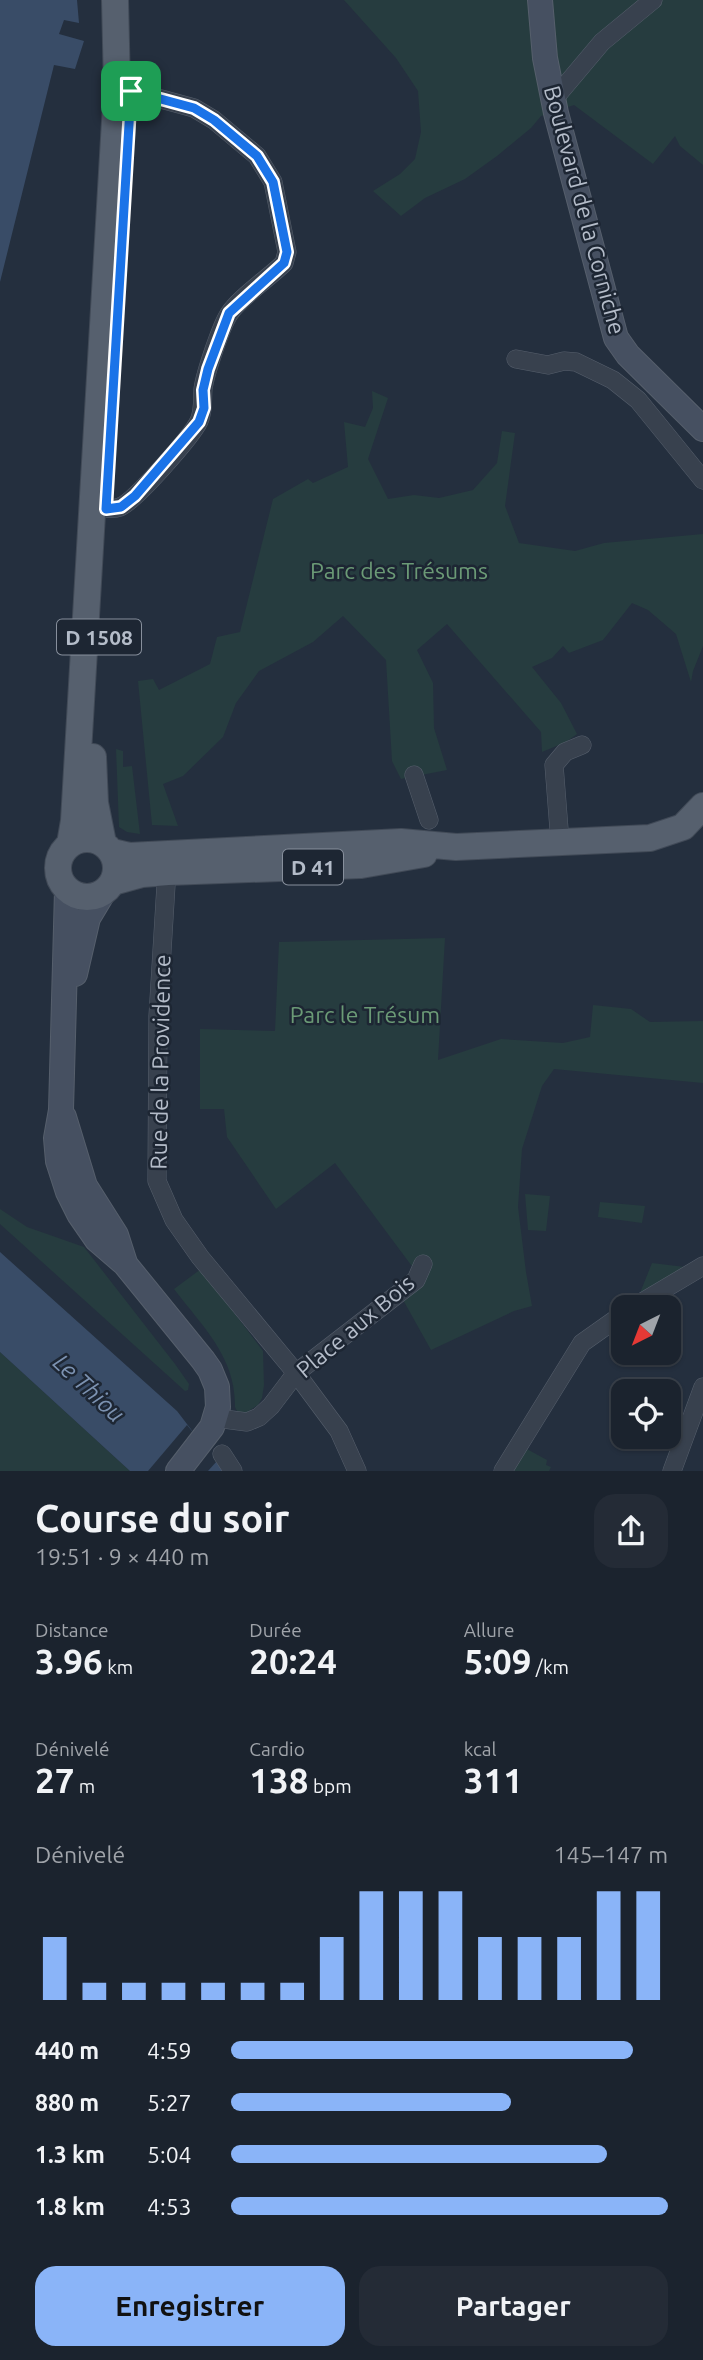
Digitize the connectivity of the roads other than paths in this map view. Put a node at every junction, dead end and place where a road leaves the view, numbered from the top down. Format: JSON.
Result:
{"nodes":[{"id":1,"x":115,"y":0,"type":"edge"},
{"id":2,"x":129,"y":0,"type":"edge"},
{"id":3,"x":540,"y":0,"type":"edge"},
{"id":4,"x":653,"y":0,"type":"edge"},
{"id":5,"x":124,"y":89,"type":"junction"},
{"id":6,"x":554,"y":99,"type":"junction"},
{"id":7,"x":516,"y":359,"type":"dead end"},
{"id":8,"x":703,"y":429,"type":"edge"},
{"id":9,"x":703,"y":480,"type":"edge"},
{"id":10,"x":100,"y":508,"type":"junction"},
{"id":11,"x":582,"y":744,"type":"dead end"},
{"id":12,"x":414,"y":775,"type":"dead end"},
{"id":13,"x":703,"y":806,"type":"edge"},
{"id":14,"x":429,"y":820,"type":"dead end"},
{"id":15,"x":560,"y":842,"type":"junction"},
{"id":16,"x":70,"y":844,"type":"junction"},
{"id":17,"x":107,"y":847,"type":"junction"},
{"id":18,"x":456,"y":847,"type":"junction"},
{"id":19,"x":204,"y":852,"type":"junction"},
{"id":20,"x":168,"y":872,"type":"junction"},
{"id":21,"x":108,"y":888,"type":"junction"},
{"id":22,"x":67,"y":890,"type":"junction"},
{"id":23,"x":65,"y":1016,"type":"junction"},
{"id":24,"x":423,"y":1264,"type":"dead end"},
{"id":25,"x":703,"y":1266,"type":"edge"},
{"id":26,"x":654,"y":1295,"type":"edge"},
{"id":27,"x":611,"y":1322,"type":"edge"},
{"id":28,"x":296,"y":1373,"type":"junction"},
{"id":29,"x":703,"y":1387,"type":"edge"},
{"id":30,"x":216,"y":1418,"type":"junction"},
{"id":31,"x":212,"y":1449,"type":"junction"},
{"id":32,"x":178,"y":1471,"type":"edge"},
{"id":33,"x":233,"y":1471,"type":"edge"},
{"id":34,"x":357,"y":1471,"type":"edge"},
{"id":35,"x":503,"y":1471,"type":"edge"},
{"id":36,"x":672,"y":1471,"type":"edge"}],
"edges":[{"from":1,"to":5,"type":"main road","number":"D 1508"},
{"from":2,"to":5,"type":"main road","number":"D 1508"},
{"from":3,"to":6,"type":"main road","name":"Boulevard de la Corniche"},
{"from":4,"to":6,"type":"street"},
{"from":5,"to":10,"type":"main road","number":"D 1508"},
{"from":5,"to":10,"type":"street"},
{"from":6,"to":8,"type":"main road","name":"Boulevard de la Corniche"},
{"from":7,"to":9,"type":"street"},
{"from":10,"to":16,"type":"main road","number":"D 1508"},
{"from":10,"to":17,"type":"main road","number":"D 1508"},
{"from":11,"to":15,"type":"street"},
{"from":12,"to":14,"type":"street"},
{"from":13,"to":15,"type":"main road","number":"D 41"},
{"from":15,"to":18,"type":"main road","number":"D 41"},
{"from":16,"to":17,"type":"main road"},
{"from":16,"to":22,"type":"main road"},
{"from":17,"to":19,"type":"main road","number":"D 41"},
{"from":17,"to":21,"type":"main road"},
{"from":18,"to":19,"type":"main road","number":"D 41"},
{"from":18,"to":20,"type":"main road","number":"D 41"},
{"from":19,"to":20,"type":"street"},
{"from":20,"to":21,"type":"main road","number":"D 41"},
{"from":20,"to":28,"type":"street","name":"Rue de la Providence"},
{"from":21,"to":22,"type":"main road"},
{"from":21,"to":23,"type":"main road"},
{"from":22,"to":23,"type":"main road"},
{"from":23,"to":30,"type":"main road"},
{"from":24,"to":28,"type":"street","name":"Place aux Bois"},
{"from":25,"to":26,"type":"street"},
{"from":27,"to":35,"type":"street"},
{"from":28,"to":30,"type":"street","name":"Place aux Bois"},
{"from":28,"to":34,"type":"street","name":"Rue de la Providence"},
{"from":29,"to":36,"type":"street"},
{"from":30,"to":31,"type":"main road"},
{"from":31,"to":32,"type":"main road"},
{"from":31,"to":33,"type":"street"}]}
